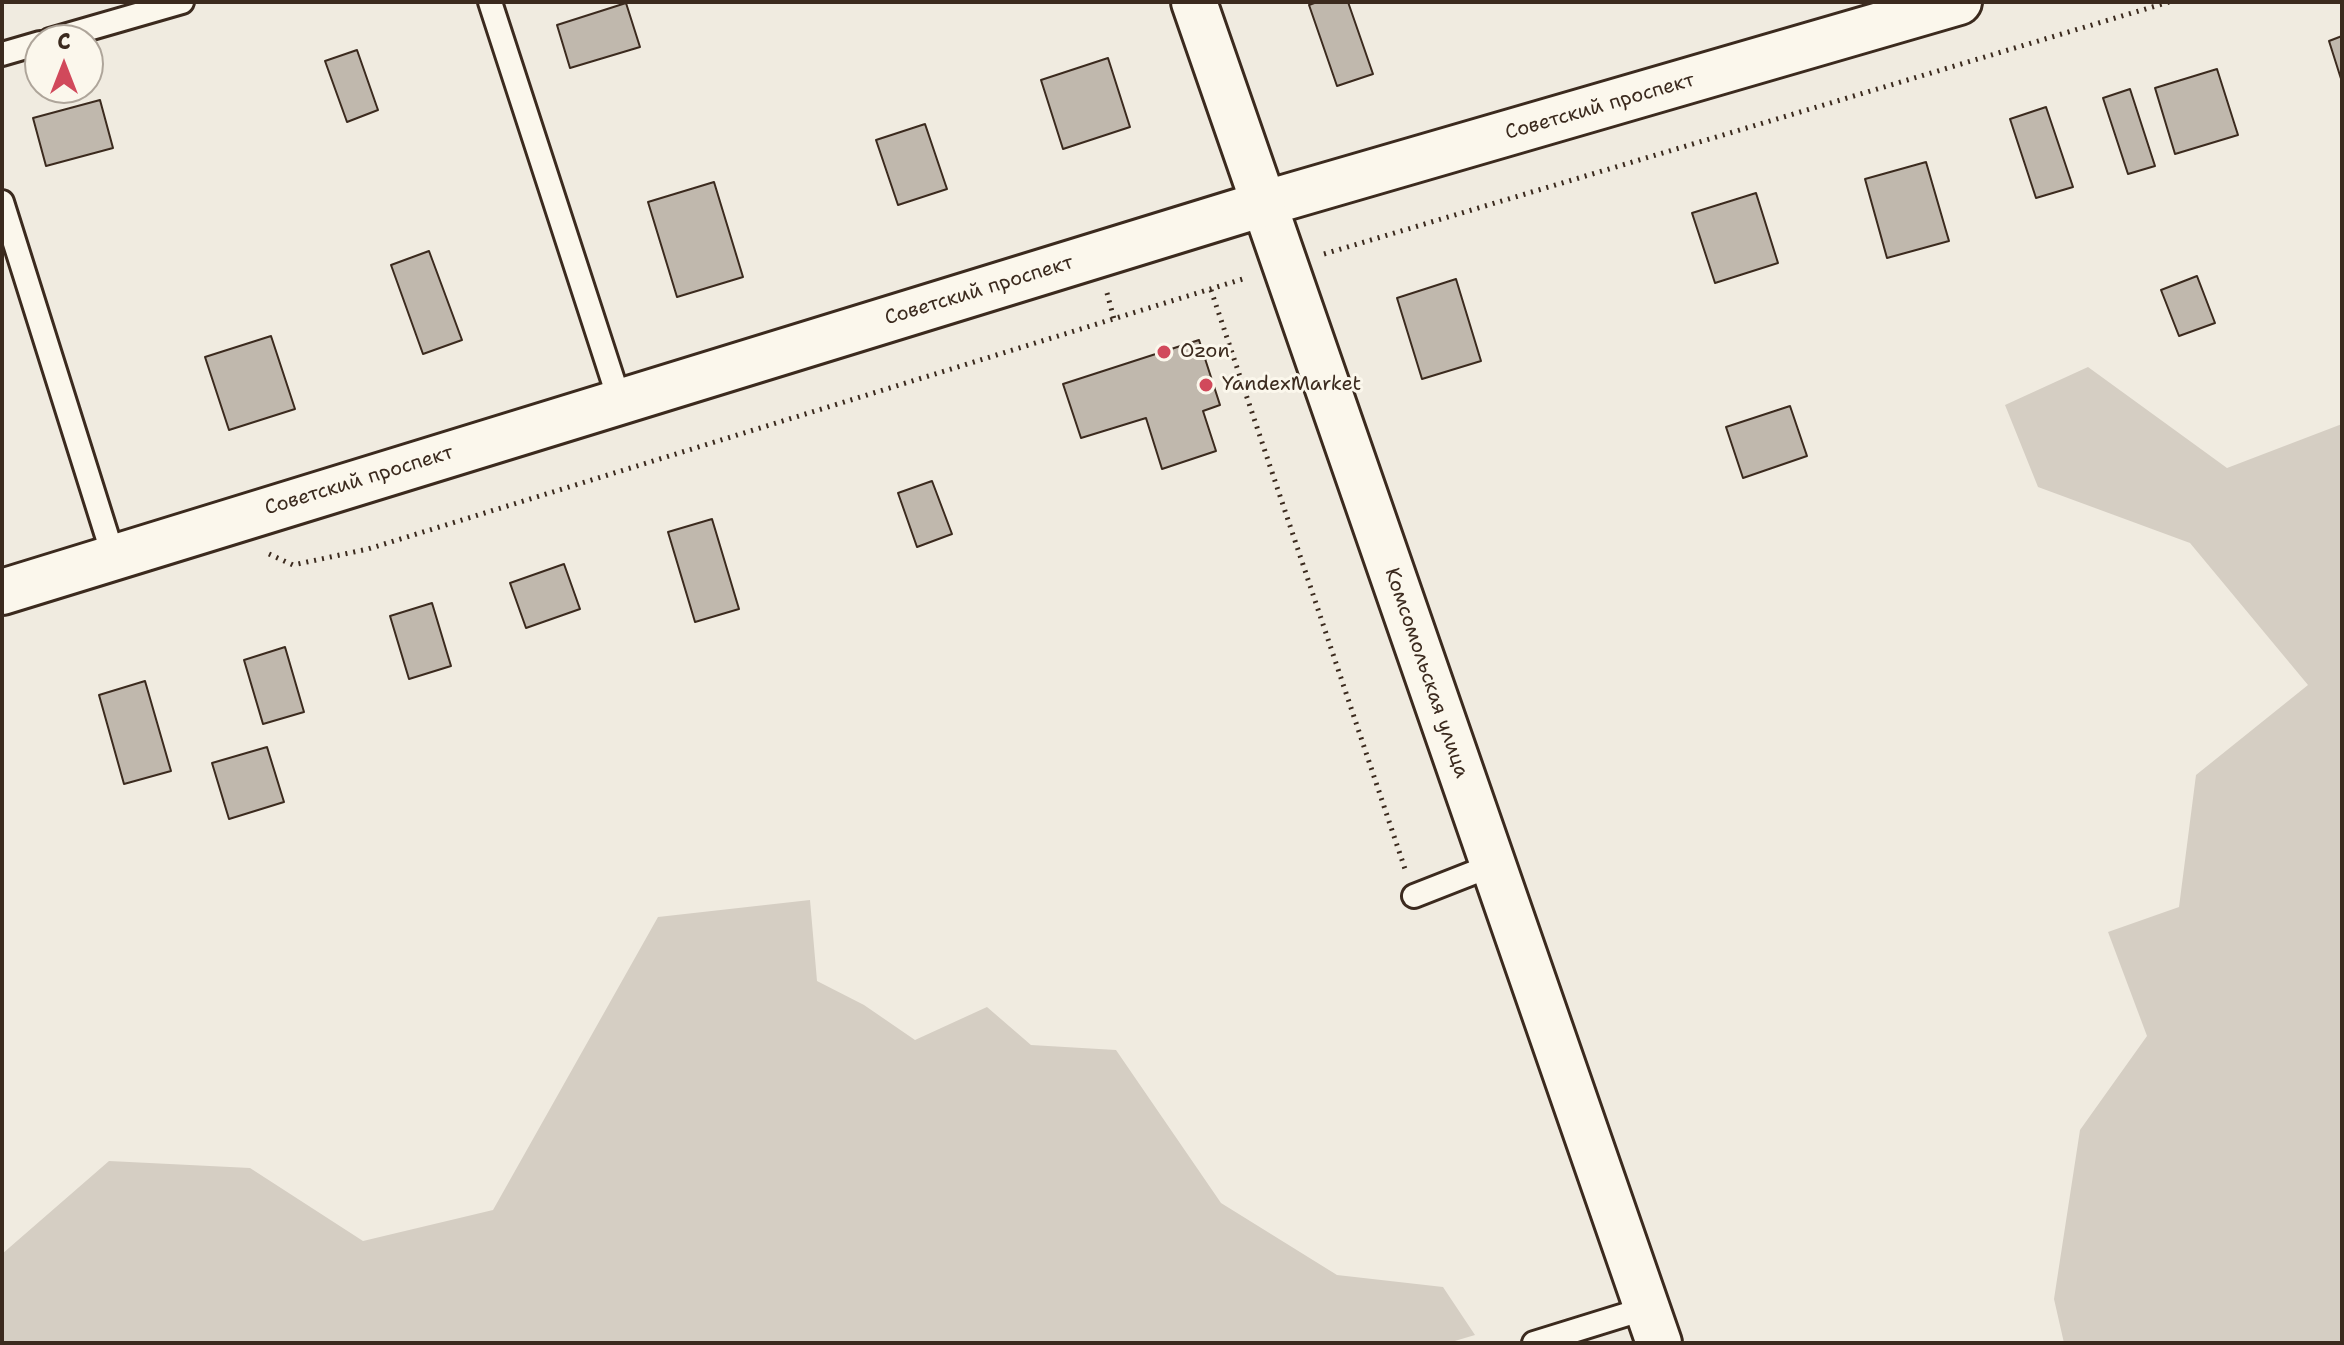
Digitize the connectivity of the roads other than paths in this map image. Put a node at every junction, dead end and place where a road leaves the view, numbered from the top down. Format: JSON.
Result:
{"nodes":[{"id":1,"x":182,"y":2,"type":"edge"},
{"id":2,"x":490,"y":2,"type":"edge"},
{"id":3,"x":1194,"y":2,"type":"edge"},
{"id":4,"x":1959,"y":2,"type":"edge"},
{"id":5,"x":1911,"y":9,"type":"edge"},
{"id":6,"x":104,"y":24,"type":"edge"},
{"id":7,"x":24,"y":48,"type":"edge"},
{"id":8,"x":2,"y":54,"type":"edge"},
{"id":9,"x":2,"y":202,"type":"edge"},
{"id":10,"x":1263,"y":204,"type":"junction"},
{"id":11,"x":620,"y":402,"type":"junction"},
{"id":12,"x":113,"y":555,"type":"junction"},
{"id":13,"x":2,"y":592,"type":"edge"},
{"id":14,"x":1493,"y":865,"type":"junction"},
{"id":15,"x":1414,"y":896,"type":"road end"},
{"id":16,"x":1653,"y":1326,"type":"edge"},
{"id":17,"x":1534,"y":1343,"type":"edge"}],
"edges":[{"from":1,"to":6,"type":"lane"},
{"from":2,"to":11,"type":"lane"},
{"from":3,"to":10,"type":"street","name":"Комсомольская улица"},
{"from":4,"to":5,"type":"street","name":"Советский проспект"},
{"from":5,"to":10,"type":"street","name":"Советский проспект"},
{"from":7,"to":8,"type":"lane"},
{"from":9,"to":12,"type":"lane"},
{"from":10,"to":11,"type":"street","name":"Советский проспект"},
{"from":10,"to":14,"type":"street","name":"Комсомольская улица"},
{"from":11,"to":12,"type":"street","name":"Советский проспект"},
{"from":12,"to":13,"type":"street","name":"Советский проспект"},
{"from":14,"to":15,"type":"lane"},
{"from":14,"to":16,"type":"street","name":"Комсомольская улица"},
{"from":16,"to":17,"type":"lane"}]}
